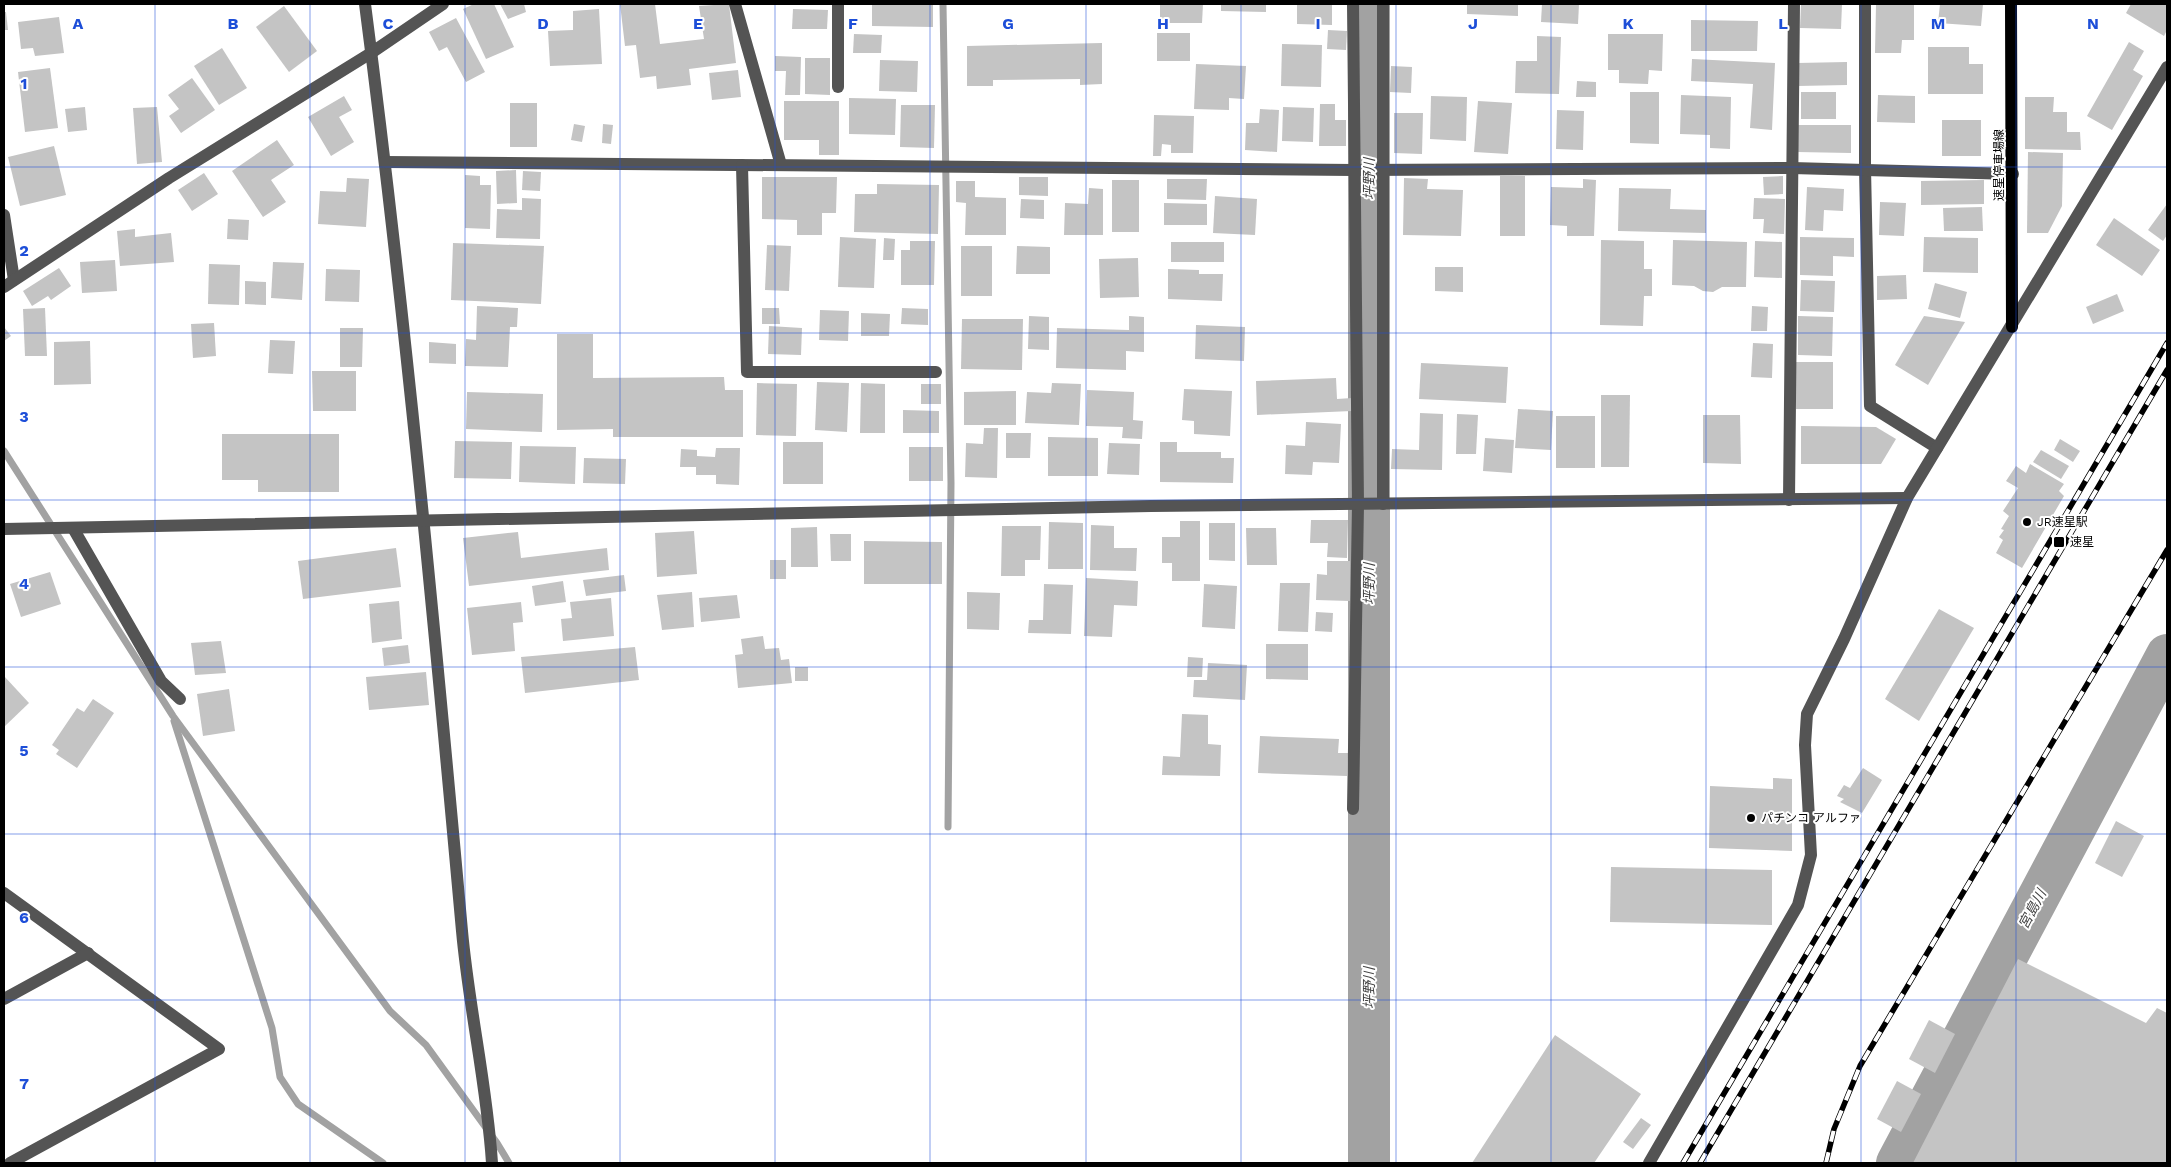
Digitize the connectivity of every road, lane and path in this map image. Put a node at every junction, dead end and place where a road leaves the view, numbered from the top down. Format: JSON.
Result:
{"nodes":[{"id":1,"x":365,"y":4,"type":"edge"},
{"id":2,"x":443,"y":4,"type":"edge"},
{"id":3,"x":735,"y":4,"type":"edge"},
{"id":4,"x":838,"y":4,"type":"edge"},
{"id":5,"x":1353,"y":4,"type":"edge"},
{"id":6,"x":1383,"y":4,"type":"edge"},
{"id":7,"x":1794,"y":4,"type":"edge"},
{"id":8,"x":1865,"y":4,"type":"edge"},
{"id":9,"x":2011,"y":4,"type":"edge"},
{"id":10,"x":371,"y":53,"type":"junction"},
{"id":11,"x":2167,"y":67,"type":"edge"},
{"id":12,"x":838,"y":87,"type":"dead end"},
{"id":13,"x":385,"y":162,"type":"junction"},
{"id":14,"x":742,"y":165,"type":"junction"},
{"id":15,"x":781,"y":165,"type":"junction"},
{"id":16,"x":1792,"y":168,"type":"junction"},
{"id":17,"x":1865,"y":168,"type":"junction"},
{"id":18,"x":1354,"y":170,"type":"junction"},
{"id":19,"x":1384,"y":170,"type":"junction"},
{"id":20,"x":2013,"y":174,"type":"junction"},
{"id":21,"x":4,"y":216,"type":"edge"},
{"id":22,"x":9,"y":283,"type":"edge"},
{"id":23,"x":2012,"y":327,"type":"junction"},
{"id":24,"x":936,"y":372,"type":"dead end"},
{"id":25,"x":1937,"y":448,"type":"junction"},
{"id":26,"x":1908,"y":498,"type":"junction"},
{"id":27,"x":1789,"y":500,"type":"junction"},
{"id":28,"x":1358,"y":504,"type":"junction"},
{"id":29,"x":1383,"y":504,"type":"junction"},
{"id":30,"x":425,"y":521,"type":"junction"},
{"id":31,"x":68,"y":528,"type":"junction"},
{"id":32,"x":4,"y":529,"type":"edge"},
{"id":33,"x":180,"y":699,"type":"dead end"},
{"id":34,"x":1353,"y":809,"type":"dead end"},
{"id":35,"x":4,"y":893,"type":"edge"},
{"id":36,"x":88,"y":953,"type":"junction"},
{"id":37,"x":4,"y":999,"type":"edge"},
{"id":38,"x":10,"y":1163,"type":"edge"},
{"id":39,"x":492,"y":1163,"type":"edge"},
{"id":40,"x":1649,"y":1163,"type":"edge"}],
"edges":[{"from":1,"to":10,"type":"street"},
{"from":2,"to":10,"type":"street"},
{"from":3,"to":15,"type":"street"},
{"from":4,"to":12,"type":"street"},
{"from":5,"to":18,"type":"street"},
{"from":6,"to":19,"type":"street"},
{"from":7,"to":16,"type":"street"},
{"from":8,"to":17,"type":"street"},
{"from":9,"to":20,"type":"main road","name":"速星停車場線"},
{"from":10,"to":13,"type":"street"},
{"from":10,"to":22,"type":"street"},
{"from":11,"to":23,"type":"street"},
{"from":13,"to":14,"type":"street"},
{"from":13,"to":30,"type":"street"},
{"from":14,"to":15,"type":"street"},
{"from":14,"to":24,"type":"street"},
{"from":15,"to":18,"type":"street"},
{"from":16,"to":17,"type":"street"},
{"from":16,"to":19,"type":"street"},
{"from":16,"to":27,"type":"street"},
{"from":17,"to":20,"type":"street"},
{"from":17,"to":25,"type":"street"},
{"from":18,"to":19,"type":"street"},
{"from":18,"to":28,"type":"street"},
{"from":19,"to":29,"type":"street"},
{"from":20,"to":23,"type":"main road","name":"速星停車場線"},
{"from":21,"to":22,"type":"street"},
{"from":23,"to":25,"type":"street"},
{"from":25,"to":26,"type":"street"},
{"from":26,"to":27,"type":"street"},
{"from":26,"to":40,"type":"street"},
{"from":27,"to":29,"type":"street"},
{"from":28,"to":29,"type":"street"},
{"from":28,"to":30,"type":"street"},
{"from":28,"to":34,"type":"street"},
{"from":30,"to":31,"type":"street"},
{"from":30,"to":39,"type":"street"},
{"from":31,"to":32,"type":"street"},
{"from":31,"to":33,"type":"street"},
{"from":35,"to":36,"type":"street"},
{"from":36,"to":37,"type":"street"},
{"from":36,"to":38,"type":"street"}]}
